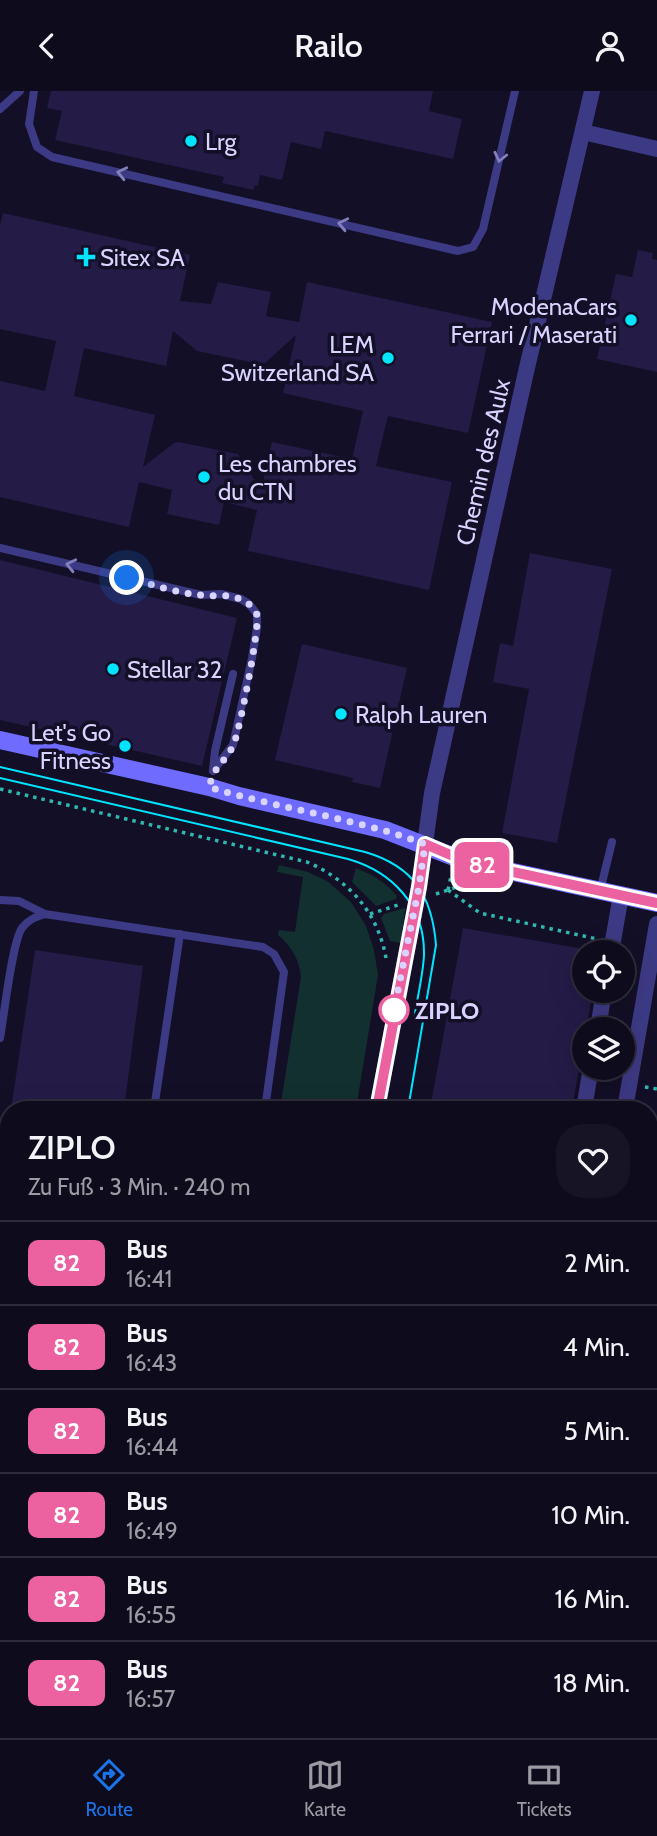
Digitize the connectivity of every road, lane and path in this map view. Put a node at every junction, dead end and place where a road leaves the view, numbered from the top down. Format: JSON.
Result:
{"nodes":[{"id":1,"x":20,"y":91,"type":"edge"},
{"id":2,"x":34,"y":91,"type":"edge"},
{"id":3,"x":515,"y":91,"type":"edge"},
{"id":4,"x":592,"y":91,"type":"edge"},
{"id":5,"x":0,"y":109,"type":"edge"},
{"id":6,"x":583,"y":132,"type":"junction"},
{"id":7,"x":657,"y":149,"type":"edge"},
{"id":8,"x":0,"y":548,"type":"edge"},
{"id":9,"x":233,"y":674,"type":"dead end"},
{"id":10,"x":0,"y":740,"type":"edge"},
{"id":11,"x":211,"y":779,"type":"junction"},
{"id":12,"x":0,"y":789,"type":"edge"},
{"id":13,"x":612,"y":842,"type":"dead end"},
{"id":14,"x":425,"y":844,"type":"junction"},
{"id":15,"x":463,"y":885,"type":"dead end"},
{"id":16,"x":600,"y":891,"type":"junction"},
{"id":17,"x":621,"y":895,"type":"junction"},
{"id":18,"x":0,"y":900,"type":"edge"},
{"id":19,"x":657,"y":903,"type":"edge"},
{"id":20,"x":45,"y":914,"type":"junction"},
{"id":21,"x":657,"y":924,"type":"edge"},
{"id":22,"x":180,"y":934,"type":"junction"},
{"id":23,"x":582,"y":940,"type":"edge"},
{"id":24,"x":613,"y":940,"type":"edge"},
{"id":25,"x":387,"y":963,"type":"dead end"},
{"id":26,"x":0,"y":1038,"type":"edge"},
{"id":27,"x":589,"y":1080,"type":"edge"},
{"id":28,"x":155,"y":1101,"type":"edge"},
{"id":29,"x":266,"y":1101,"type":"edge"},
{"id":30,"x":379,"y":1101,"type":"edge"},
{"id":31,"x":585,"y":1101,"type":"edge"},
{"id":32,"x":626,"y":1101,"type":"edge"}],
"edges":[{"from":1,"to":5,"type":"lane"},
{"from":3,"to":2,"type":"lane","one_way":true},
{"from":4,"to":6,"type":"street","name":"Chemin des Aulx"},
{"from":6,"to":7,"type":"street"},
{"from":6,"to":14,"type":"street","name":"Chemin des Aulx"},
{"from":11,"to":8,"type":"lane","one_way":true},
{"from":9,"to":11,"type":"lane"},
{"from":10,"to":11,"type":"street"},
{"from":11,"to":14,"type":"street"},
{"from":12,"to":25,"type":"path"},
{"from":13,"to":16,"type":"lane"},
{"from":14,"to":16,"type":"street"},
{"from":14,"to":30,"type":"street","name":"Chemin des Aulx"},
{"from":15,"to":23,"type":"path"},
{"from":16,"to":17,"type":"street"},
{"from":17,"to":19,"type":"street"},
{"from":17,"to":24,"type":"street"},
{"from":18,"to":20,"type":"lane"},
{"from":20,"to":22,"type":"lane"},
{"from":20,"to":26,"type":"lane"},
{"from":21,"to":32,"type":"street"},
{"from":22,"to":28,"type":"lane"},
{"from":22,"to":29,"type":"lane"},
{"from":27,"to":31,"type":"street"}]}
